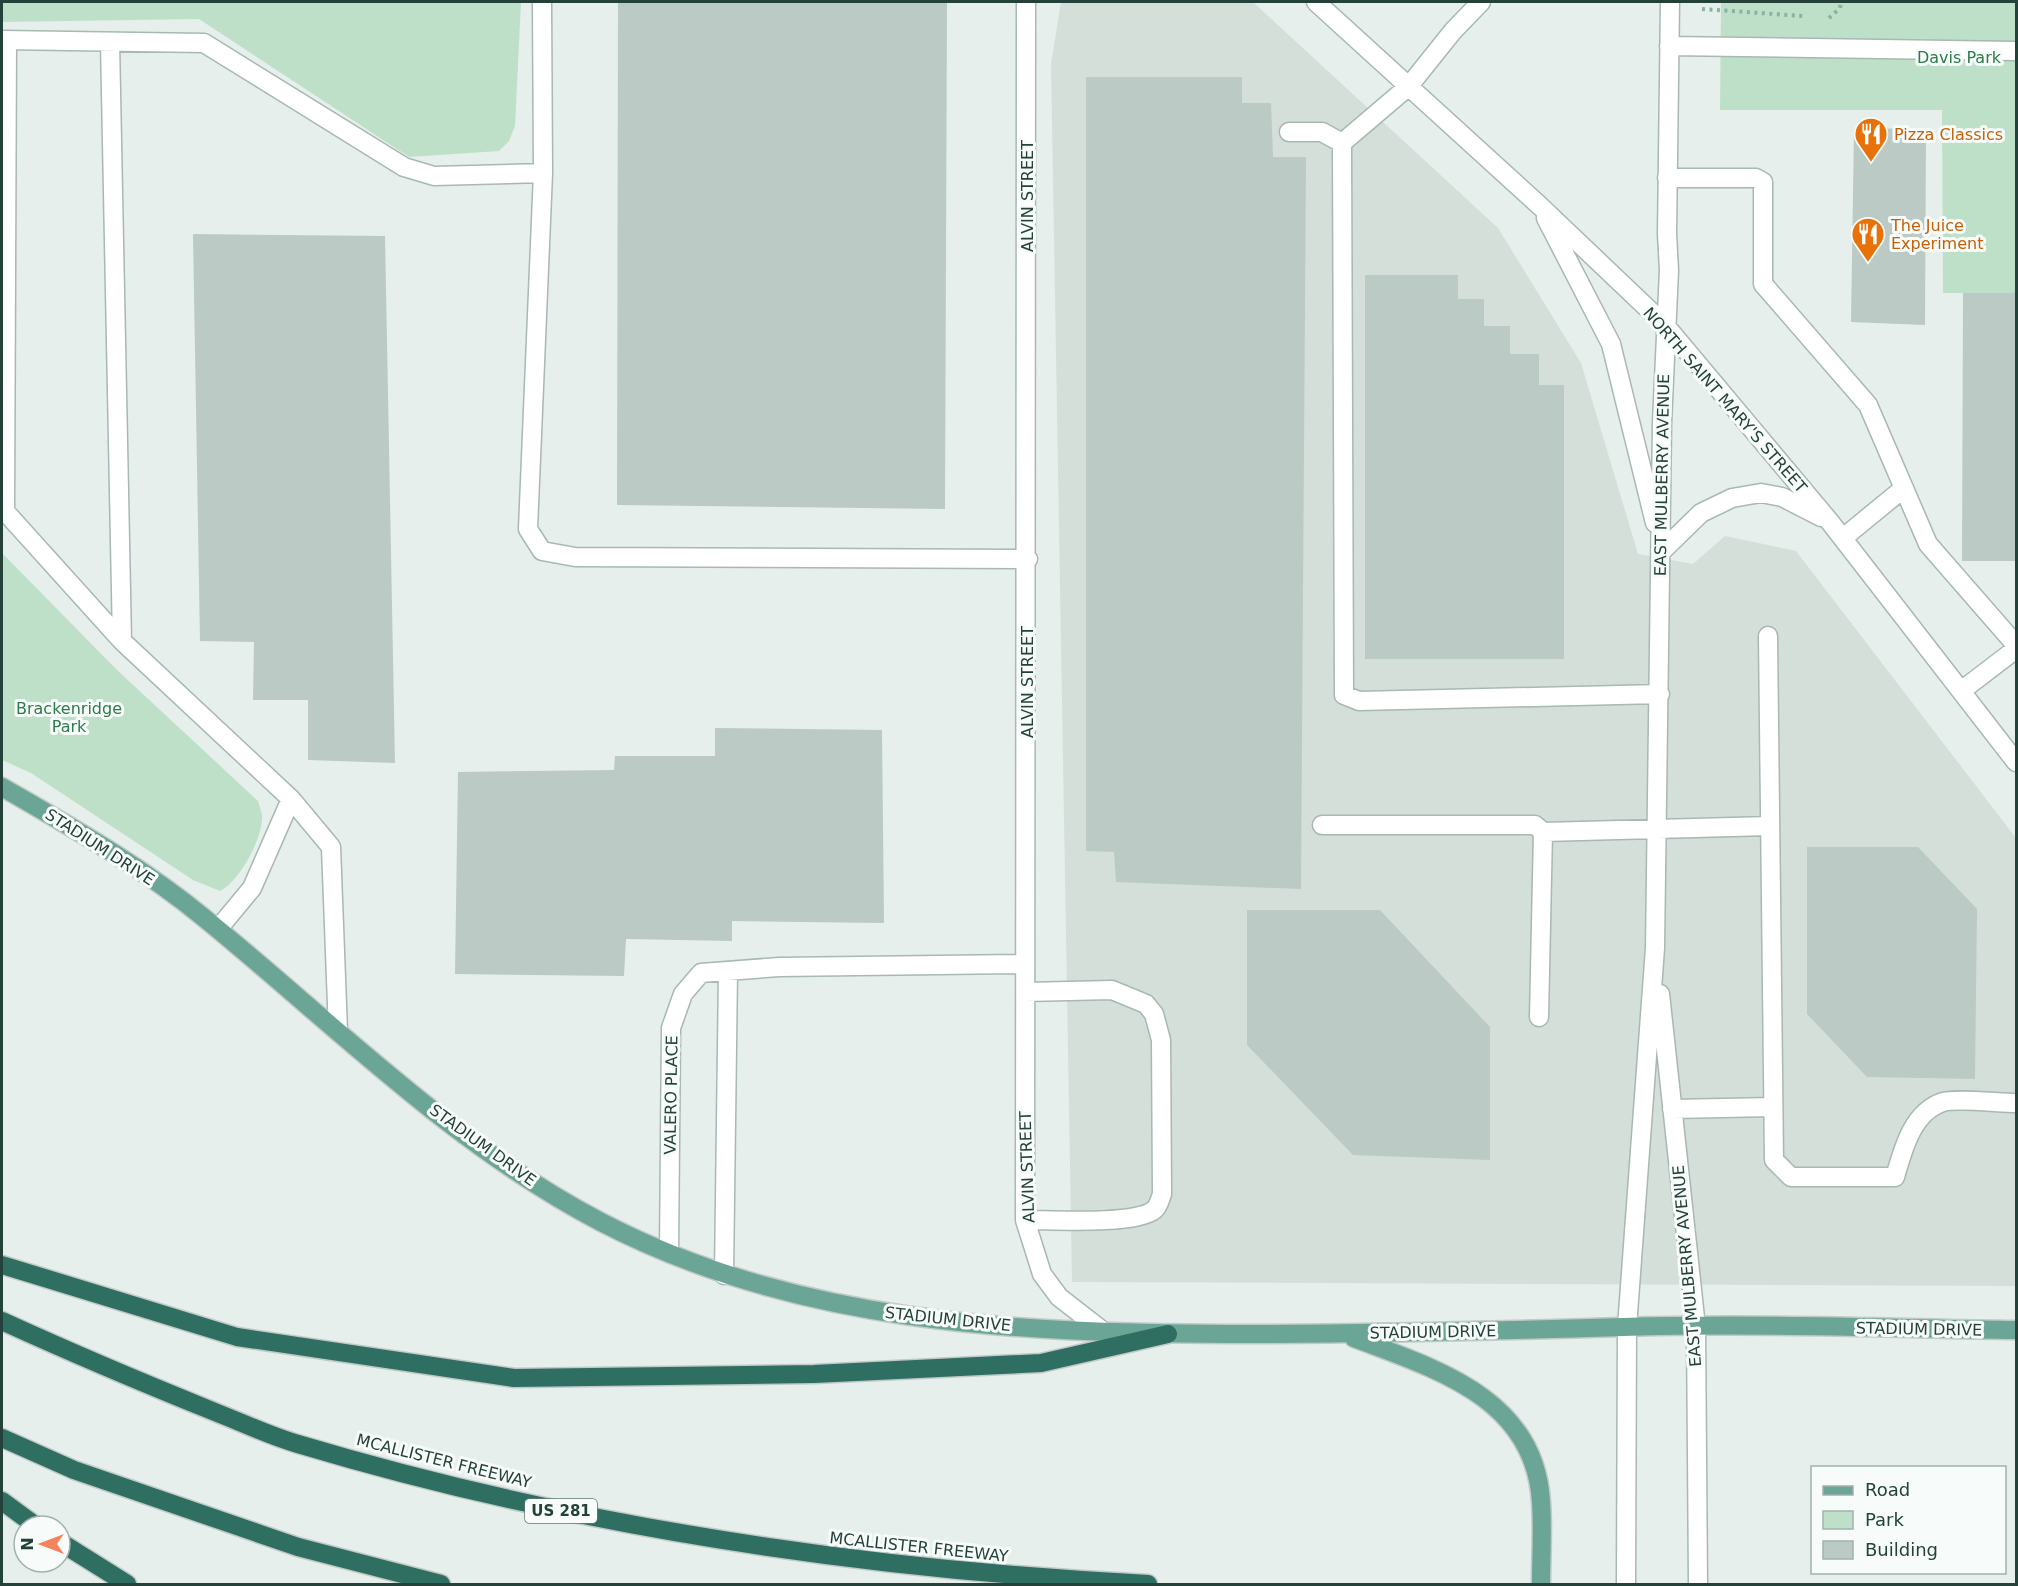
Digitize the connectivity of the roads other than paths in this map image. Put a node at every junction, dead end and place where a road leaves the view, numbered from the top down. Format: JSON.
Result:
{"nodes":[{"id":1,"x":542,"y":2,"type":"edge"},
{"id":2,"x":1026,"y":2,"type":"edge"},
{"id":3,"x":1316,"y":2,"type":"edge"},
{"id":4,"x":1481,"y":2,"type":"edge"},
{"id":5,"x":1670,"y":2,"type":"edge"},
{"id":6,"x":4,"y":40,"type":"edge"},
{"id":7,"x":110,"y":42,"type":"junction"},
{"id":8,"x":1669,"y":46,"type":"junction"},
{"id":9,"x":2016,"y":51,"type":"edge"},
{"id":10,"x":1409,"y":86,"type":"junction"},
{"id":11,"x":1289,"y":132,"type":"dead end"},
{"id":12,"x":1342,"y":143,"type":"junction"},
{"id":13,"x":543,"y":173,"type":"junction"},
{"id":14,"x":1667,"y":178,"type":"junction"},
{"id":15,"x":1540,"y":206,"type":"junction"},
{"id":16,"x":1665,"y":325,"type":"junction"},
{"id":17,"x":1904,"y":488,"type":"junction"},
{"id":18,"x":3,"y":510,"type":"edge"},
{"id":19,"x":1830,"y":522,"type":"junction"},
{"id":20,"x":1843,"y":538,"type":"junction"},
{"id":21,"x":1662,"y":551,"type":"junction"},
{"id":22,"x":1028,"y":560,"type":"junction"},
{"id":23,"x":1768,"y":636,"type":"dead end"},
{"id":24,"x":122,"y":641,"type":"junction"},
{"id":25,"x":2016,"y":647,"type":"edge"},
{"id":26,"x":1961,"y":691,"type":"junction"},
{"id":27,"x":1660,"y":694,"type":"junction"},
{"id":28,"x":2016,"y":762,"type":"edge"},
{"id":29,"x":2,"y":787,"type":"edge"},
{"id":30,"x":291,"y":799,"type":"junction"},
{"id":31,"x":1322,"y":825,"type":"dead end"},
{"id":32,"x":1770,"y":826,"type":"junction"},
{"id":33,"x":1657,"y":830,"type":"junction"},
{"id":34,"x":1543,"y":832,"type":"junction"},
{"id":35,"x":218,"y":929,"type":"junction"},
{"id":36,"x":1655,"y":948,"type":"junction"},
{"id":37,"x":1025,"y":964,"type":"junction"},
{"id":38,"x":728,"y":970,"type":"junction"},
{"id":39,"x":1025,"y":992,"type":"junction"},
{"id":40,"x":1539,"y":1017,"type":"dead end"},
{"id":41,"x":338,"y":1031,"type":"junction"},
{"id":42,"x":2016,"y":1103,"type":"edge"},
{"id":43,"x":1773,"y":1107,"type":"junction"},
{"id":44,"x":1672,"y":1109,"type":"junction"},
{"id":45,"x":1025,"y":1220,"type":"junction"},
{"id":46,"x":669,"y":1252,"type":"junction"},
{"id":47,"x":2,"y":1265,"type":"edge"},
{"id":48,"x":724,"y":1275,"type":"junction"},
{"id":49,"x":2,"y":1321,"type":"edge"},
{"id":50,"x":1627,"y":1327,"type":"junction"},
{"id":51,"x":1696,"y":1327,"type":"junction"},
{"id":52,"x":2016,"y":1330,"type":"edge"},
{"id":53,"x":1104,"y":1332,"type":"junction"},
{"id":54,"x":1168,"y":1334,"type":"junction"},
{"id":55,"x":1344,"y":1334,"type":"junction"},
{"id":56,"x":2,"y":1438,"type":"edge"},
{"id":57,"x":2,"y":1501,"type":"edge"},
{"id":58,"x":20,"y":1514,"type":"edge"},
{"id":59,"x":72,"y":1550,"type":"edge"},
{"id":60,"x":127,"y":1584,"type":"edge"},
{"id":61,"x":441,"y":1584,"type":"edge"},
{"id":62,"x":1148,"y":1584,"type":"edge"},
{"id":63,"x":1541,"y":1584,"type":"edge"},
{"id":64,"x":1626,"y":1584,"type":"edge"},
{"id":65,"x":1698,"y":1584,"type":"edge"}],
"edges":[{"from":1,"to":13,"type":"street"},
{"from":2,"to":22,"type":"street","name":"ALVIN STREET"},
{"from":3,"to":10,"type":"street","name":"NORTH SAINT MARY'S STREET"},
{"from":4,"to":10,"type":"street"},
{"from":5,"to":8,"type":"street","name":"EAST MULBERRY AVENUE"},
{"from":6,"to":7,"type":"street"},
{"from":6,"to":18,"type":"street"},
{"from":7,"to":13,"type":"street"},
{"from":7,"to":24,"type":"street"},
{"from":8,"to":9,"type":"street"},
{"from":8,"to":14,"type":"street","name":"EAST MULBERRY AVENUE"},
{"from":10,"to":12,"type":"street"},
{"from":10,"to":15,"type":"street","name":"NORTH SAINT MARY'S STREET"},
{"from":11,"to":12,"type":"street"},
{"from":12,"to":27,"type":"street"},
{"from":13,"to":22,"type":"street"},
{"from":14,"to":16,"type":"street","name":"EAST MULBERRY AVENUE"},
{"from":14,"to":17,"type":"street"},
{"from":15,"to":16,"type":"street","name":"NORTH SAINT MARY'S STREET"},
{"from":15,"to":21,"type":"street"},
{"from":16,"to":19,"type":"street","name":"NORTH SAINT MARY'S STREET"},
{"from":16,"to":21,"type":"street","name":"EAST MULBERRY AVENUE"},
{"from":17,"to":20,"type":"street"},
{"from":17,"to":25,"type":"street"},
{"from":18,"to":24,"type":"street"},
{"from":19,"to":20,"type":"street","name":"NORTH SAINT MARY'S STREET"},
{"from":19,"to":21,"type":"street"},
{"from":20,"to":26,"type":"street","name":"NORTH SAINT MARY'S STREET"},
{"from":21,"to":27,"type":"street","name":"EAST MULBERRY AVENUE"},
{"from":22,"to":37,"type":"street","name":"ALVIN STREET"},
{"from":23,"to":32,"type":"street"},
{"from":24,"to":30,"type":"street"},
{"from":25,"to":26,"type":"street"},
{"from":26,"to":28,"type":"street","name":"NORTH SAINT MARY'S STREET"},
{"from":27,"to":33,"type":"street","name":"EAST MULBERRY AVENUE"},
{"from":29,"to":35,"type":"main road","name":"STADIUM DRIVE"},
{"from":30,"to":35,"type":"street"},
{"from":30,"to":41,"type":"street"},
{"from":31,"to":34,"type":"street"},
{"from":32,"to":33,"type":"street"},
{"from":32,"to":43,"type":"street"},
{"from":33,"to":34,"type":"street"},
{"from":33,"to":36,"type":"street","name":"EAST MULBERRY AVENUE"},
{"from":34,"to":40,"type":"street"},
{"from":35,"to":41,"type":"main road","name":"STADIUM DRIVE"},
{"from":36,"to":44,"type":"street","name":"EAST MULBERRY AVENUE"},
{"from":36,"to":50,"type":"street","name":"EAST MULBERRY AVENUE"},
{"from":37,"to":38,"type":"street","name":"VALERO PLACE"},
{"from":37,"to":39,"type":"street","name":"ALVIN STREET"},
{"from":38,"to":46,"type":"street","name":"VALERO PLACE"},
{"from":38,"to":48,"type":"street"},
{"from":39,"to":45,"type":"street","name":"ALVIN STREET"},
{"from":39,"to":45,"type":"street"},
{"from":41,"to":46,"type":"main road","name":"STADIUM DRIVE"},
{"from":42,"to":43,"type":"street"},
{"from":43,"to":44,"type":"street"},
{"from":44,"to":51,"type":"street","name":"EAST MULBERRY AVENUE"},
{"from":45,"to":53,"type":"street","name":"ALVIN STREET"},
{"from":46,"to":48,"type":"main road","name":"STADIUM DRIVE"},
{"from":47,"to":54,"type":"highway"},
{"from":48,"to":53,"type":"main road","name":"STADIUM DRIVE"},
{"from":49,"to":62,"type":"highway","name":"MCALLISTER FREEWAY","number":"US 281"},
{"from":50,"to":51,"type":"main road","name":"STADIUM DRIVE"},
{"from":50,"to":55,"type":"main road","name":"STADIUM DRIVE"},
{"from":50,"to":64,"type":"street","name":"EAST MULBERRY AVENUE"},
{"from":51,"to":52,"type":"main road","name":"STADIUM DRIVE"},
{"from":51,"to":65,"type":"street","name":"EAST MULBERRY AVENUE"},
{"from":53,"to":54,"type":"main road","name":"STADIUM DRIVE"},
{"from":54,"to":55,"type":"main road","name":"STADIUM DRIVE"},
{"from":55,"to":63,"type":"main road"},
{"from":56,"to":61,"type":"highway"},
{"from":57,"to":58,"type":"highway"},
{"from":59,"to":60,"type":"highway"}]}
